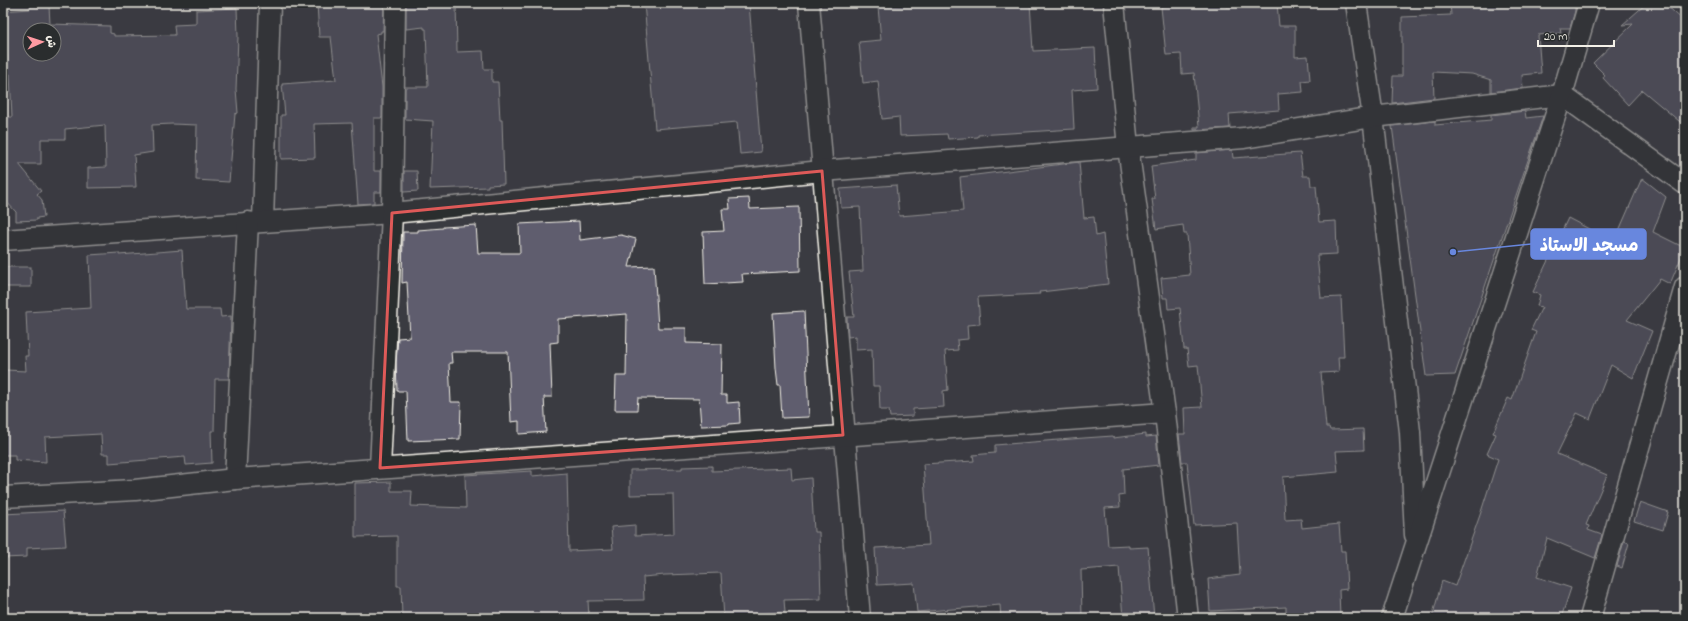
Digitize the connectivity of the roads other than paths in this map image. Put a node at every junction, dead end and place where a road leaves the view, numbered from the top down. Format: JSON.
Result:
{"nodes":[{"id":1,"x":270,"y":3,"type":"edge"},
{"id":2,"x":395,"y":3,"type":"edge"},
{"id":3,"x":809,"y":3,"type":"edge"},
{"id":4,"x":1114,"y":3,"type":"edge"},
{"id":5,"x":1356,"y":3,"type":"edge"},
{"id":6,"x":1589,"y":3,"type":"edge"},
{"id":7,"x":1562,"y":95,"type":"junction"},
{"id":8,"x":1373,"y":117,"type":"junction"},
{"id":9,"x":1128,"y":147,"type":"junction"},
{"id":10,"x":822,"y":171,"type":"junction"},
{"id":11,"x":1685,"y":184,"type":"edge"},
{"id":12,"x":392,"y":213,"type":"junction"},
{"id":13,"x":256,"y":221,"type":"junction"},
{"id":14,"x":3,"y":240,"type":"edge"},
{"id":15,"x":1685,"y":287,"type":"edge"},
{"id":16,"x":1165,"y":413,"type":"junction"},
{"id":17,"x":843,"y":435,"type":"junction"},
{"id":18,"x":380,"y":468,"type":"junction"},
{"id":19,"x":235,"y":479,"type":"junction"},
{"id":20,"x":3,"y":497,"type":"edge"},
{"id":21,"x":1416,"y":547,"type":"junction"},
{"id":22,"x":860,"y":618,"type":"edge"},
{"id":23,"x":1188,"y":618,"type":"edge"},
{"id":24,"x":1392,"y":618,"type":"edge"},
{"id":25,"x":1590,"y":618,"type":"edge"}],
"edges":[{"from":1,"to":13,"type":"street"},
{"from":2,"to":12,"type":"street"},
{"from":3,"to":10,"type":"street"},
{"from":4,"to":9,"type":"street"},
{"from":5,"to":8,"type":"street"},
{"from":6,"to":7,"type":"street"},
{"from":7,"to":8,"type":"street"},
{"from":7,"to":11,"type":"street"},
{"from":7,"to":21,"type":"street"},
{"from":8,"to":9,"type":"street"},
{"from":8,"to":21,"type":"street"},
{"from":9,"to":10,"type":"street"},
{"from":9,"to":16,"type":"street"},
{"from":10,"to":12,"type":"street"},
{"from":10,"to":17,"type":"street"},
{"from":12,"to":13,"type":"street"},
{"from":12,"to":18,"type":"street"},
{"from":13,"to":14,"type":"street"},
{"from":13,"to":19,"type":"street"},
{"from":15,"to":25,"type":"street"},
{"from":16,"to":17,"type":"street"},
{"from":16,"to":23,"type":"street"},
{"from":17,"to":18,"type":"street"},
{"from":17,"to":22,"type":"street"},
{"from":18,"to":19,"type":"street"},
{"from":19,"to":20,"type":"street"},
{"from":21,"to":24,"type":"street"}]}
